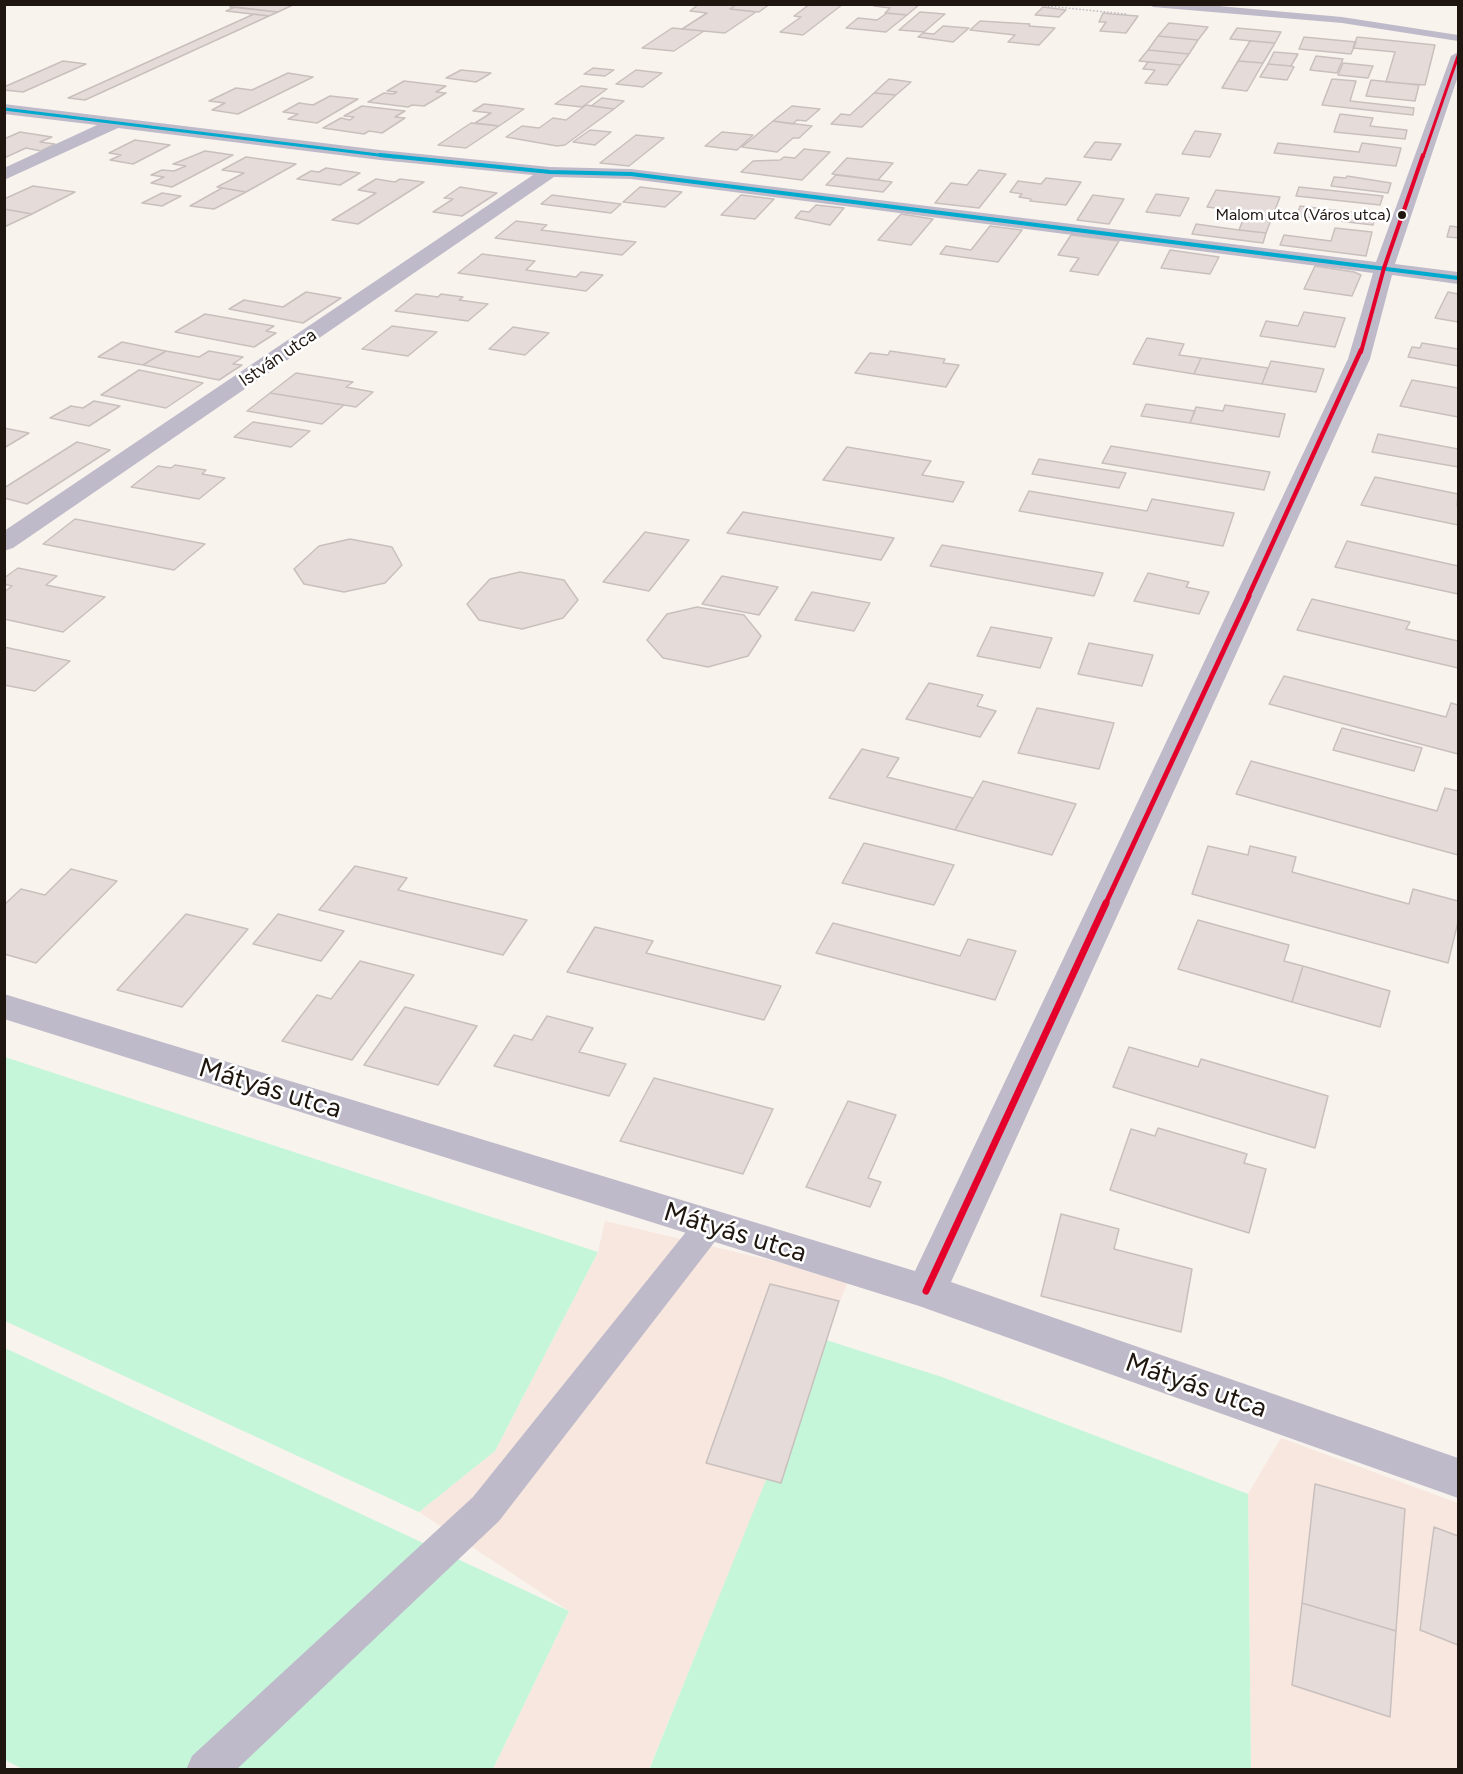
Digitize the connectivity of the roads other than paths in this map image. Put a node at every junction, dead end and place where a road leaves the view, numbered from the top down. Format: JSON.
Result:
{"nodes":[{"id":1,"x":1153,"y":4,"type":"edge"},
{"id":2,"x":1458,"y":38,"type":"edge"},
{"id":3,"x":1458,"y":56,"type":"edge"},
{"id":4,"x":4,"y":109,"type":"edge"},
{"id":5,"x":115,"y":123,"type":"junction"},
{"id":6,"x":550,"y":172,"type":"junction"},
{"id":7,"x":4,"y":175,"type":"edge"},
{"id":8,"x":1384,"y":268,"type":"junction"},
{"id":9,"x":1458,"y":278,"type":"edge"},
{"id":10,"x":9,"y":537,"type":"edge"},
{"id":11,"x":4,"y":1006,"type":"edge"},
{"id":12,"x":709,"y":1226,"type":"junction"},
{"id":13,"x":926,"y":1292,"type":"junction"},
{"id":14,"x":1458,"y":1478,"type":"edge"},
{"id":15,"x":206,"y":1770,"type":"edge"}],
"edges":[{"from":1,"to":2,"type":"lane"},
{"from":3,"to":8,"type":"street"},
{"from":4,"to":5,"type":"street"},
{"from":5,"to":6,"type":"street"},
{"from":5,"to":7,"type":"street"},
{"from":6,"to":8,"type":"street"},
{"from":6,"to":10,"type":"street","name":"István utca"},
{"from":8,"to":9,"type":"street"},
{"from":8,"to":13,"type":"street"},
{"from":11,"to":12,"type":"street","name":"Mátyás utca"},
{"from":12,"to":13,"type":"street","name":"Mátyás utca"},
{"from":12,"to":15,"type":"lane"},
{"from":13,"to":14,"type":"street","name":"Mátyás utca"}]}
